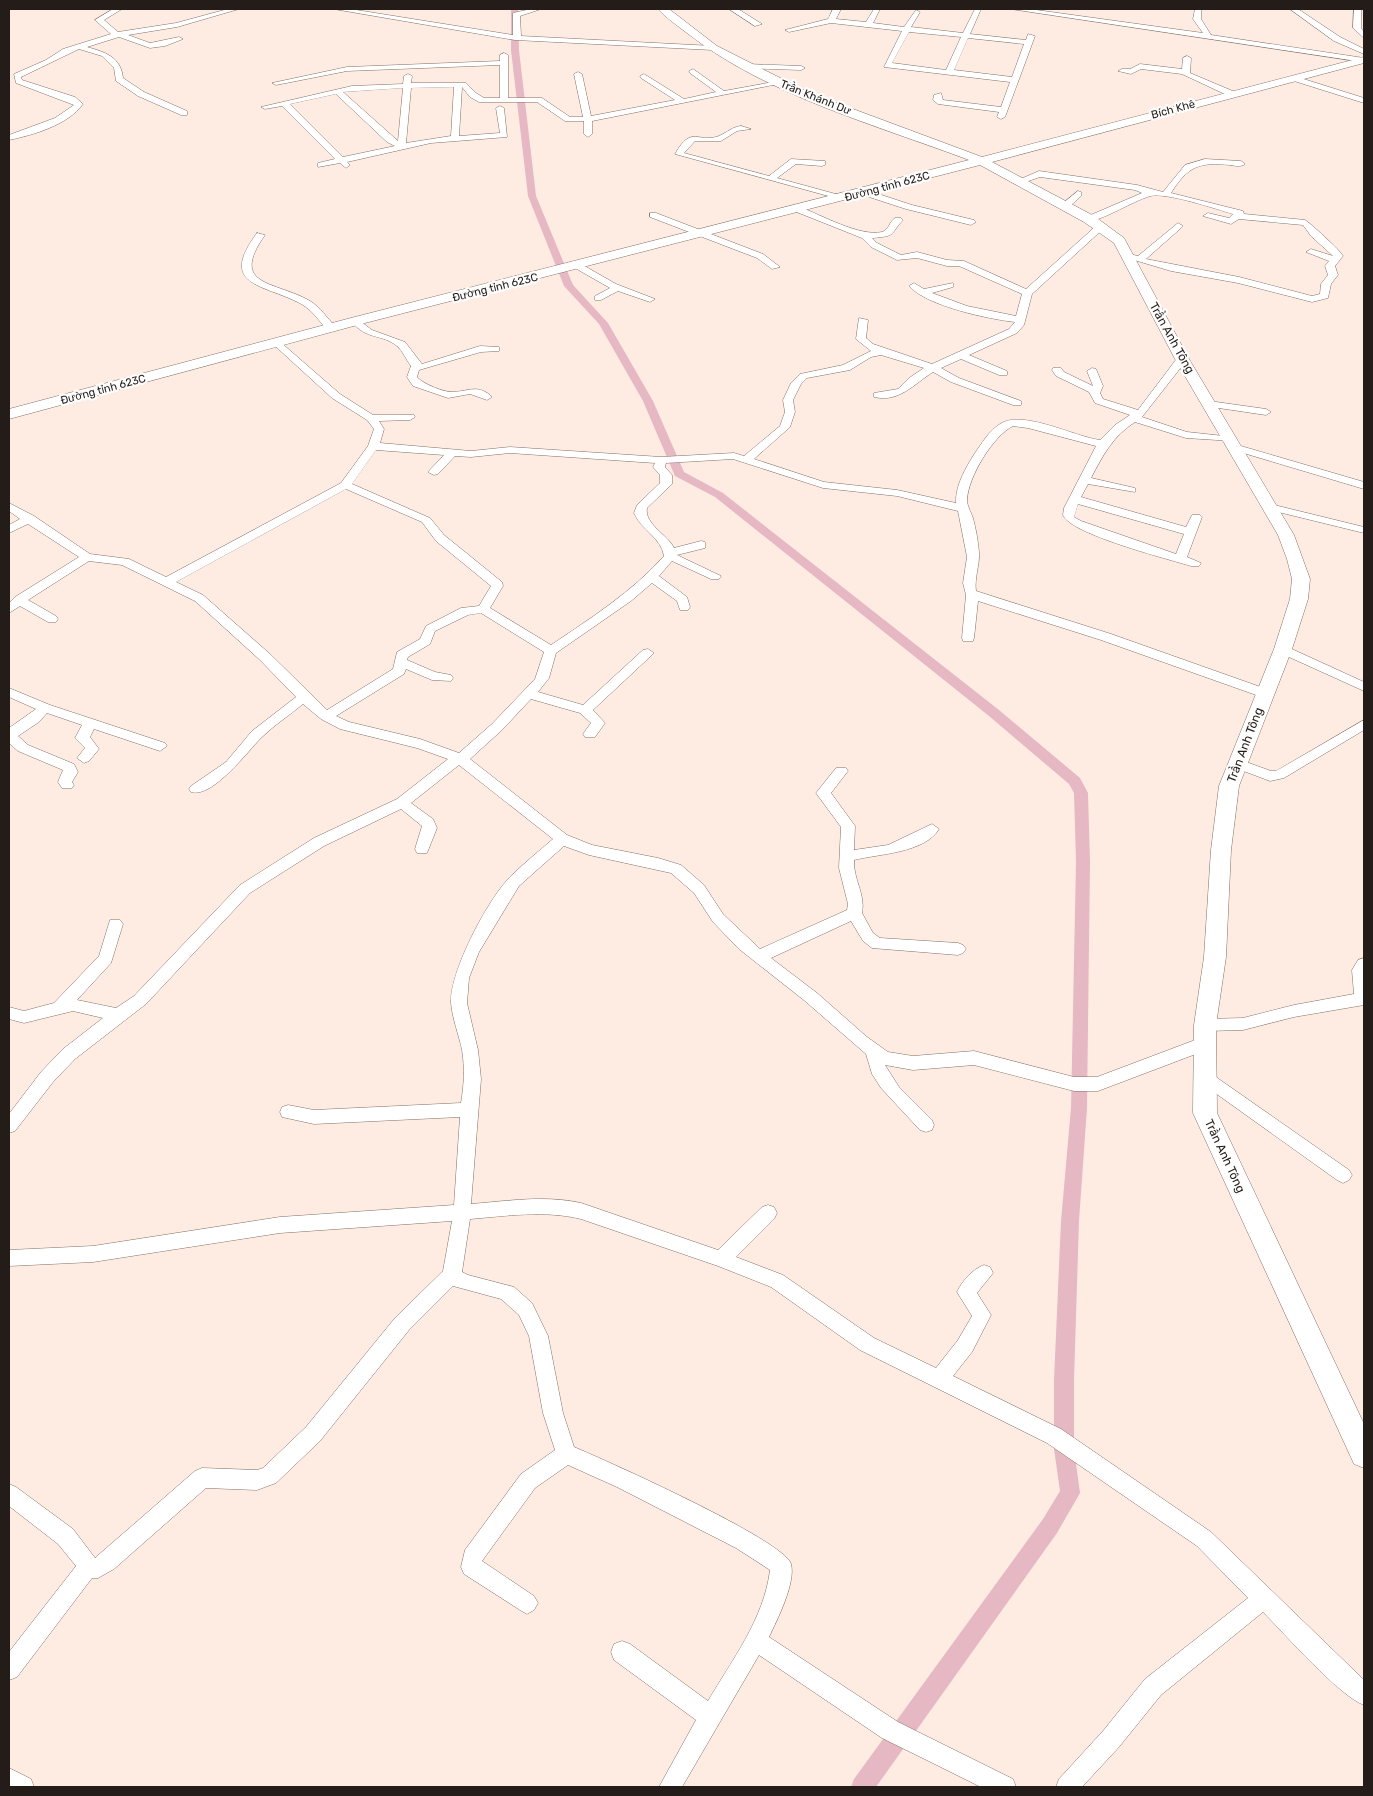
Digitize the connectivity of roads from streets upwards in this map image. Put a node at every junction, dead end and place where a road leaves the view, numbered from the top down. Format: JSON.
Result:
{"nodes":[{"id":1,"x":118,"y":9,"type":"edge"},
{"id":2,"x":235,"y":9,"type":"edge"},
{"id":3,"x":338,"y":9,"type":"edge"},
{"id":4,"x":538,"y":9,"type":"edge"},
{"id":5,"x":663,"y":9,"type":"edge"},
{"id":6,"x":732,"y":9,"type":"edge"},
{"id":7,"x":837,"y":9,"type":"edge"},
{"id":8,"x":877,"y":9,"type":"edge"},
{"id":9,"x":978,"y":9,"type":"edge"},
{"id":10,"x":1015,"y":9,"type":"edge"},
{"id":11,"x":1198,"y":9,"type":"edge"},
{"id":12,"x":1294,"y":9,"type":"edge"},
{"id":13,"x":1357,"y":9,"type":"edge"},
{"id":14,"x":916,"y":12,"type":"dead end"},
{"id":15,"x":831,"y":21,"type":"junction"},
{"id":16,"x":758,"y":24,"type":"dead end"},
{"id":17,"x":868,"y":25,"type":"junction"},
{"id":18,"x":1361,"y":28,"type":"edge"},
{"id":19,"x":907,"y":29,"type":"junction"},
{"id":20,"x":789,"y":30,"type":"dead end"},
{"id":21,"x":119,"y":35,"type":"junction"},
{"id":22,"x":966,"y":36,"type":"junction"},
{"id":23,"x":1364,"y":36,"type":"edge"},
{"id":24,"x":1209,"y":37,"type":"junction"},
{"id":25,"x":515,"y":38,"type":"junction"},
{"id":26,"x":179,"y":39,"type":"dead end"},
{"id":27,"x":79,"y":47,"type":"junction"},
{"id":28,"x":713,"y":48,"type":"junction"},
{"id":29,"x":1364,"y":52,"type":"edge"},
{"id":30,"x":1187,"y":58,"type":"dead end"},
{"id":31,"x":1364,"y":60,"type":"edge"},
{"id":32,"x":746,"y":66,"type":"junction"},
{"id":33,"x":408,"y":67,"type":"junction"},
{"id":34,"x":801,"y":68,"type":"dead end"},
{"id":35,"x":693,"y":71,"type":"dead end"},
{"id":36,"x":1122,"y":71,"type":"dead end"},
{"id":37,"x":949,"y":72,"type":"junction"},
{"id":38,"x":1184,"y":72,"type":"junction"},
{"id":39,"x":578,"y":74,"type":"dead end"},
{"id":40,"x":644,"y":76,"type":"dead end"},
{"id":41,"x":1294,"y":78,"type":"junction"},
{"id":42,"x":1015,"y":80,"type":"junction"},
{"id":43,"x":276,"y":83,"type":"dead end"},
{"id":44,"x":779,"y":83,"type":"junction"},
{"id":45,"x":458,"y":84,"type":"junction"},
{"id":46,"x":407,"y":86,"type":"junction"},
{"id":47,"x":337,"y":91,"type":"junction"},
{"id":48,"x":723,"y":94,"type":"junction"},
{"id":49,"x":938,"y":94,"type":"dead end"},
{"id":50,"x":1232,"y":94,"type":"junction"},
{"id":51,"x":682,"y":101,"type":"junction"},
{"id":52,"x":1364,"y":101,"type":"edge"},
{"id":53,"x":284,"y":103,"type":"junction"},
{"id":54,"x":502,"y":104,"type":"junction"},
{"id":55,"x":264,"y":107,"type":"dead end"},
{"id":56,"x":184,"y":113,"type":"dead end"},
{"id":57,"x":588,"y":120,"type":"junction"},
{"id":58,"x":747,"y":130,"type":"dead end"},
{"id":59,"x":588,"y":134,"type":"dead end"},
{"id":60,"x":455,"y":137,"type":"junction"},
{"id":61,"x":9,"y":138,"type":"edge"},
{"id":62,"x":402,"y":146,"type":"junction"},
{"id":63,"x":341,"y":160,"type":"junction"},
{"id":64,"x":982,"y":161,"type":"junction"},
{"id":65,"x":822,"y":163,"type":"dead end"},
{"id":66,"x":1241,"y":164,"type":"dead end"},
{"id":67,"x":321,"y":165,"type":"dead end"},
{"id":68,"x":348,"y":167,"type":"dead end"},
{"id":69,"x":771,"y":179,"type":"junction"},
{"id":70,"x":1020,"y":181,"type":"junction"},
{"id":71,"x":863,"y":192,"type":"junction"},
{"id":72,"x":1148,"y":194,"type":"junction"},
{"id":73,"x":1166,"y":194,"type":"junction"},
{"id":74,"x":840,"y":198,"type":"junction"},
{"id":75,"x":797,"y":209,"type":"junction"},
{"id":76,"x":653,"y":215,"type":"dead end"},
{"id":77,"x":1208,"y":216,"type":"dead end"},
{"id":78,"x":1240,"y":216,"type":"junction"},
{"id":79,"x":898,"y":220,"type":"dead end"},
{"id":80,"x":971,"y":222,"type":"dead end"},
{"id":81,"x":1095,"y":223,"type":"junction"},
{"id":82,"x":1178,"y":226,"type":"dead end"},
{"id":83,"x":702,"y":233,"type":"junction"},
{"id":84,"x":260,"y":235,"type":"dead end"},
{"id":85,"x":865,"y":236,"type":"junction"},
{"id":86,"x":1311,"y":252,"type":"dead end"},
{"id":87,"x":1134,"y":259,"type":"junction"},
{"id":88,"x":1336,"y":260,"type":"junction"},
{"id":89,"x":776,"y":267,"type":"dead end"},
{"id":90,"x":567,"y":268,"type":"junction"},
{"id":91,"x":639,"y":284,"type":"dead end"},
{"id":92,"x":950,"y":285,"type":"dead end"},
{"id":93,"x":914,"y":286,"type":"dead end"},
{"id":94,"x":620,"y":289,"type":"junction"},
{"id":95,"x":922,"y":293,"type":"junction"},
{"id":96,"x":1027,"y":294,"type":"junction"},
{"id":97,"x":598,"y":298,"type":"dead end"},
{"id":98,"x":650,"y":299,"type":"dead end"},
{"id":99,"x":1020,"y":319,"type":"junction"},
{"id":100,"x":863,"y":320,"type":"dead end"},
{"id":101,"x":356,"y":321,"type":"junction"},
{"id":102,"x":331,"y":328,"type":"junction"},
{"id":103,"x":278,"y":343,"type":"junction"},
{"id":104,"x":495,"y":349,"type":"dead end"},
{"id":105,"x":881,"y":352,"type":"junction"},
{"id":106,"x":963,"y":356,"type":"junction"},
{"id":107,"x":1182,"y":359,"type":"junction"},
{"id":108,"x":432,"y":364,"type":"junction"},
{"id":109,"x":417,"y":366,"type":"junction"},
{"id":110,"x":932,"y":368,"type":"junction"},
{"id":111,"x":450,"y":369,"type":"dead end"},
{"id":112,"x":1057,"y":370,"type":"dead end"},
{"id":113,"x":1092,"y":371,"type":"dead end"},
{"id":114,"x":1003,"y":373,"type":"dead end"},
{"id":115,"x":1095,"y":392,"type":"junction"},
{"id":116,"x":878,"y":395,"type":"dead end"},
{"id":117,"x":487,"y":397,"type":"dead end"},
{"id":118,"x":1017,"y":403,"type":"dead end"},
{"id":119,"x":1210,"y":404,"type":"junction"},
{"id":120,"x":1266,"y":412,"type":"dead end"},
{"id":121,"x":9,"y":414,"type":"edge"},
{"id":122,"x":1137,"y":416,"type":"junction"},
{"id":123,"x":410,"y":417,"type":"dead end"},
{"id":124,"x":371,"y":418,"type":"junction"},
{"id":125,"x":1231,"y":443,"type":"junction"},
{"id":126,"x":1103,"y":444,"type":"junction"},
{"id":127,"x":373,"y":446,"type":"junction"},
{"id":128,"x":452,"y":453,"type":"junction"},
{"id":129,"x":668,"y":459,"type":"junction"},
{"id":130,"x":747,"y":459,"type":"junction"},
{"id":131,"x":434,"y":472,"type":"dead end"},
{"id":132,"x":842,"y":474,"type":"dead end"},
{"id":133,"x":1085,"y":480,"type":"junction"},
{"id":134,"x":345,"y":485,"type":"junction"},
{"id":135,"x":1364,"y":486,"type":"edge"},
{"id":136,"x":838,"y":487,"type":"junction"},
{"id":137,"x":1131,"y":490,"type":"dead end"},
{"id":138,"x":1075,"y":499,"type":"junction"},
{"id":139,"x":9,"y":506,"type":"edge"},
{"id":140,"x":962,"y":508,"type":"junction"},
{"id":141,"x":1270,"y":508,"type":"junction"},
{"id":142,"x":30,"y":518,"type":"junction"},
{"id":143,"x":1196,"y":518,"type":"dead end"},
{"id":144,"x":9,"y":530,"type":"edge"},
{"id":145,"x":1364,"y":530,"type":"edge"},
{"id":146,"x":1190,"y":532,"type":"junction"},
{"id":147,"x":701,"y":545,"type":"dead end"},
{"id":148,"x":670,"y":554,"type":"junction"},
{"id":149,"x":87,"y":557,"type":"junction"},
{"id":150,"x":1180,"y":558,"type":"junction"},
{"id":151,"x":1195,"y":563,"type":"dead end"},
{"id":152,"x":716,"y":576,"type":"dead end"},
{"id":153,"x":652,"y":577,"type":"junction"},
{"id":154,"x":166,"y":582,"type":"junction"},
{"id":155,"x":972,"y":595,"type":"junction"},
{"id":156,"x":19,"y":600,"type":"junction"},
{"id":157,"x":684,"y":606,"type":"dead end"},
{"id":158,"x":9,"y":609,"type":"edge"},
{"id":159,"x":483,"y":609,"type":"junction"},
{"id":160,"x":52,"y":619,"type":"dead end"},
{"id":161,"x":968,"y":638,"type":"dead end"},
{"id":162,"x":1283,"y":649,"type":"junction"},
{"id":163,"x":551,"y":651,"type":"junction"},
{"id":164,"x":648,"y":653,"type":"dead end"},
{"id":165,"x":400,"y":662,"type":"junction"},
{"id":166,"x":446,"y":678,"type":"dead end"},
{"id":167,"x":1364,"y":687,"type":"edge"},
{"id":168,"x":9,"y":692,"type":"edge"},
{"id":169,"x":1264,"y":693,"type":"junction"},
{"id":170,"x":530,"y":694,"type":"junction"},
{"id":171,"x":304,"y":697,"type":"junction"},
{"id":172,"x":45,"y":708,"type":"junction"},
{"id":173,"x":585,"y":710,"type":"junction"},
{"id":174,"x":326,"y":716,"type":"junction"},
{"id":175,"x":91,"y":722,"type":"junction"},
{"id":176,"x":1364,"y":724,"type":"edge"},
{"id":177,"x":590,"y":734,"type":"dead end"},
{"id":178,"x":160,"y":746,"type":"dead end"},
{"id":179,"x":84,"y":758,"type":"dead end"},
{"id":180,"x":460,"y":758,"type":"junction"},
{"id":181,"x":1238,"y":764,"type":"junction"},
{"id":182,"x":840,"y":771,"type":"dead end"},
{"id":183,"x":67,"y":785,"type":"dead end"},
{"id":184,"x":196,"y":789,"type":"dead end"},
{"id":185,"x":402,"y":803,"type":"junction"},
{"id":186,"x":932,"y":829,"type":"dead end"},
{"id":187,"x":562,"y":839,"type":"junction"},
{"id":188,"x":422,"y":850,"type":"dead end"},
{"id":189,"x":846,"y":857,"type":"junction"},
{"id":190,"x":854,"y":913,"type":"junction"},
{"id":191,"x":115,"y":924,"type":"dead end"},
{"id":192,"x":958,"y":949,"type":"dead end"},
{"id":193,"x":760,"y":956,"type":"junction"},
{"id":194,"x":1364,"y":964,"type":"edge"},
{"id":195,"x":1363,"y":999,"type":"edge"},
{"id":196,"x":60,"y":1007,"type":"junction"},
{"id":197,"x":9,"y":1013,"type":"edge"},
{"id":198,"x":118,"y":1015,"type":"junction"},
{"id":199,"x":1204,"y":1034,"type":"junction"},
{"id":200,"x":874,"y":1052,"type":"junction"},
{"id":201,"x":1203,"y":1075,"type":"junction"},
{"id":202,"x":468,"y":1110,"type":"junction"},
{"id":203,"x":288,"y":1112,"type":"dead end"},
{"id":204,"x":926,"y":1125,"type":"dead end"},
{"id":205,"x":9,"y":1126,"type":"edge"},
{"id":206,"x":1343,"y":1175,"type":"dead end"},
{"id":207,"x":462,"y":1211,"type":"junction"},
{"id":208,"x":768,"y":1213,"type":"dead end"},
{"id":209,"x":9,"y":1258,"type":"edge"},
{"id":210,"x":721,"y":1259,"type":"junction"},
{"id":211,"x":984,"y":1273,"type":"dead end"},
{"id":212,"x":452,"y":1274,"type":"junction"},
{"id":213,"x":938,"y":1378,"type":"junction"},
{"id":214,"x":566,"y":1454,"type":"junction"},
{"id":215,"x":1364,"y":1454,"type":"edge"},
{"id":216,"x":9,"y":1494,"type":"edge"},
{"id":217,"x":87,"y":1568,"type":"junction"},
{"id":218,"x":1263,"y":1599,"type":"junction"},
{"id":219,"x":527,"y":1603,"type":"dead end"},
{"id":220,"x":755,"y":1640,"type":"junction"},
{"id":221,"x":622,"y":1652,"type":"dead end"},
{"id":222,"x":9,"y":1669,"type":"edge"},
{"id":223,"x":1364,"y":1694,"type":"edge"},
{"id":224,"x":711,"y":1717,"type":"junction"},
{"id":225,"x":9,"y":1779,"type":"edge"},
{"id":226,"x":24,"y":1787,"type":"edge"},
{"id":227,"x":670,"y":1787,"type":"edge"},
{"id":228,"x":1004,"y":1787,"type":"edge"},
{"id":229,"x":1067,"y":1787,"type":"edge"}],
"edges":[{"from":1,"to":21,"type":"street"},
{"from":2,"to":21,"type":"street"},
{"from":3,"to":25,"type":"street"},
{"from":4,"to":25,"type":"street"},
{"from":5,"to":28,"type":"street","name":"Trần Khánh Dư"},
{"from":6,"to":16,"type":"street"},
{"from":7,"to":15,"type":"street"},
{"from":8,"to":17,"type":"street"},
{"from":9,"to":22,"type":"street"},
{"from":10,"to":24,"type":"street"},
{"from":11,"to":24,"type":"street"},
{"from":12,"to":29,"type":"street"},
{"from":13,"to":18,"type":"street"},
{"from":14,"to":19,"type":"street"},
{"from":15,"to":17,"type":"street"},
{"from":15,"to":20,"type":"street"},
{"from":17,"to":19,"type":"street"},
{"from":18,"to":23,"type":"street"},
{"from":19,"to":22,"type":"street"},
{"from":19,"to":37,"type":"street"},
{"from":21,"to":26,"type":"street"},
{"from":21,"to":27,"type":"street"},
{"from":22,"to":37,"type":"street"},
{"from":22,"to":42,"type":"street"},
{"from":24,"to":31,"type":"street"},
{"from":25,"to":28,"type":"street"},
{"from":27,"to":56,"type":"street"},
{"from":27,"to":61,"type":"street"},
{"from":28,"to":32,"type":"street","name":"Trần Khánh Dư"},
{"from":30,"to":38,"type":"street"},
{"from":31,"to":41,"type":"street","name":"Bích Khê"},
{"from":32,"to":34,"type":"street"},
{"from":32,"to":44,"type":"street","name":"Trần Khánh Dư"},
{"from":33,"to":43,"type":"street"},
{"from":33,"to":46,"type":"street"},
{"from":33,"to":54,"type":"street"},
{"from":35,"to":48,"type":"street"},
{"from":36,"to":38,"type":"street"},
{"from":37,"to":42,"type":"street"},
{"from":38,"to":50,"type":"street"},
{"from":39,"to":57,"type":"street"},
{"from":40,"to":51,"type":"street"},
{"from":41,"to":50,"type":"street","name":"Bích Khê"},
{"from":41,"to":52,"type":"street"},
{"from":42,"to":49,"type":"street"},
{"from":44,"to":48,"type":"street"},
{"from":44,"to":64,"type":"street","name":"Trần Khánh Dư"},
{"from":45,"to":46,"type":"street"},
{"from":45,"to":54,"type":"street"},
{"from":45,"to":60,"type":"street"},
{"from":46,"to":47,"type":"street"},
{"from":46,"to":62,"type":"street"},
{"from":47,"to":53,"type":"street"},
{"from":47,"to":62,"type":"street"},
{"from":48,"to":51,"type":"street"},
{"from":50,"to":64,"type":"street","name":"Bích Khê"},
{"from":51,"to":57,"type":"street"},
{"from":53,"to":55,"type":"street"},
{"from":53,"to":63,"type":"street"},
{"from":54,"to":57,"type":"street"},
{"from":54,"to":60,"type":"street"},
{"from":57,"to":59,"type":"street"},
{"from":58,"to":69,"type":"street"},
{"from":60,"to":62,"type":"street"},
{"from":62,"to":63,"type":"street"},
{"from":63,"to":67,"type":"street"},
{"from":63,"to":68,"type":"street"},
{"from":64,"to":70,"type":"street","name":"Trần Anh Tông"},
{"from":64,"to":71,"type":"street","name":"Đường tỉnh 623C"},
{"from":65,"to":69,"type":"street"},
{"from":66,"to":73,"type":"street"},
{"from":69,"to":74,"type":"street"},
{"from":70,"to":72,"type":"street"},
{"from":70,"to":81,"type":"street","name":"Trần Anh Tông"},
{"from":71,"to":74,"type":"street","name":"Đường tỉnh 623C"},
{"from":71,"to":80,"type":"street"},
{"from":72,"to":73,"type":"street"},
{"from":72,"to":81,"type":"street"},
{"from":73,"to":78,"type":"street"},
{"from":74,"to":75,"type":"street","name":"Đường tỉnh 623C"},
{"from":75,"to":83,"type":"street","name":"Đường tỉnh 623C"},
{"from":75,"to":85,"type":"street"},
{"from":76,"to":83,"type":"street"},
{"from":77,"to":78,"type":"street"},
{"from":78,"to":88,"type":"street"},
{"from":79,"to":85,"type":"street"},
{"from":81,"to":87,"type":"street","name":"Trần Anh Tông"},
{"from":81,"to":96,"type":"street"},
{"from":82,"to":87,"type":"street"},
{"from":83,"to":89,"type":"street"},
{"from":83,"to":90,"type":"street","name":"Đường tỉnh 623C"},
{"from":84,"to":102,"type":"street"},
{"from":85,"to":96,"type":"street"},
{"from":86,"to":88,"type":"street"},
{"from":87,"to":88,"type":"street"},
{"from":87,"to":107,"type":"street","name":"Trần Anh Tông"},
{"from":90,"to":94,"type":"street"},
{"from":90,"to":101,"type":"street","name":"Đường tỉnh 623C"},
{"from":91,"to":94,"type":"street"},
{"from":92,"to":95,"type":"street"},
{"from":93,"to":95,"type":"street"},
{"from":94,"to":97,"type":"street"},
{"from":94,"to":98,"type":"street"},
{"from":95,"to":99,"type":"street"},
{"from":96,"to":99,"type":"street"},
{"from":99,"to":106,"type":"street"},
{"from":100,"to":105,"type":"street"},
{"from":101,"to":102,"type":"street","name":"Đường tỉnh 623C"},
{"from":101,"to":109,"type":"street"},
{"from":102,"to":103,"type":"street","name":"Đường tỉnh 623C"},
{"from":103,"to":121,"type":"street","name":"Đường tỉnh 623C"},
{"from":103,"to":124,"type":"street"},
{"from":104,"to":108,"type":"street"},
{"from":105,"to":110,"type":"street"},
{"from":105,"to":130,"type":"street"},
{"from":106,"to":110,"type":"street"},
{"from":106,"to":114,"type":"street"},
{"from":107,"to":119,"type":"street","name":"Trần Anh Tông"},
{"from":107,"to":122,"type":"street"},
{"from":108,"to":109,"type":"street"},
{"from":108,"to":111,"type":"street"},
{"from":109,"to":117,"type":"street"},
{"from":110,"to":116,"type":"street"},
{"from":110,"to":118,"type":"street"},
{"from":112,"to":115,"type":"street"},
{"from":113,"to":115,"type":"street"},
{"from":115,"to":122,"type":"street"},
{"from":119,"to":120,"type":"street"},
{"from":119,"to":125,"type":"street","name":"Trần Anh Tông"},
{"from":122,"to":125,"type":"street"},
{"from":122,"to":126,"type":"street"},
{"from":123,"to":124,"type":"street"},
{"from":124,"to":127,"type":"street"},
{"from":125,"to":135,"type":"street"},
{"from":125,"to":141,"type":"street","name":"Trần Anh Tông"},
{"from":126,"to":133,"type":"street"},
{"from":126,"to":140,"type":"street"},
{"from":127,"to":128,"type":"street"},
{"from":127,"to":134,"type":"street"},
{"from":128,"to":129,"type":"street"},
{"from":128,"to":131,"type":"street"},
{"from":129,"to":130,"type":"street"},
{"from":129,"to":148,"type":"street"},
{"from":130,"to":136,"type":"street"},
{"from":132,"to":136,"type":"street"},
{"from":133,"to":137,"type":"street"},
{"from":133,"to":138,"type":"street"},
{"from":134,"to":154,"type":"street"},
{"from":134,"to":159,"type":"street"},
{"from":136,"to":140,"type":"street"},
{"from":138,"to":146,"type":"street"},
{"from":138,"to":150,"type":"street"},
{"from":139,"to":142,"type":"street"},
{"from":140,"to":155,"type":"street"},
{"from":141,"to":145,"type":"street"},
{"from":141,"to":162,"type":"street","name":"Trần Anh Tông"},
{"from":142,"to":144,"type":"street"},
{"from":142,"to":149,"type":"street"},
{"from":143,"to":146,"type":"street"},
{"from":146,"to":150,"type":"street"},
{"from":147,"to":148,"type":"street"},
{"from":148,"to":152,"type":"street"},
{"from":148,"to":153,"type":"street"},
{"from":149,"to":154,"type":"street"},
{"from":149,"to":156,"type":"street"},
{"from":150,"to":151,"type":"street"},
{"from":153,"to":157,"type":"street"},
{"from":153,"to":163,"type":"street"},
{"from":154,"to":171,"type":"street"},
{"from":155,"to":161,"type":"street"},
{"from":155,"to":169,"type":"street"},
{"from":156,"to":158,"type":"street"},
{"from":156,"to":160,"type":"street"},
{"from":159,"to":163,"type":"street"},
{"from":159,"to":165,"type":"street"},
{"from":162,"to":167,"type":"street"},
{"from":162,"to":169,"type":"street","name":"Trần Anh Tông"},
{"from":163,"to":170,"type":"street"},
{"from":164,"to":173,"type":"street"},
{"from":165,"to":166,"type":"street"},
{"from":165,"to":174,"type":"street"},
{"from":168,"to":172,"type":"street"},
{"from":169,"to":181,"type":"street","name":"Trần Anh Tông"},
{"from":170,"to":173,"type":"street"},
{"from":170,"to":180,"type":"street"},
{"from":171,"to":174,"type":"street"},
{"from":171,"to":184,"type":"street"},
{"from":172,"to":175,"type":"street"},
{"from":172,"to":183,"type":"street"},
{"from":173,"to":177,"type":"street"},
{"from":174,"to":180,"type":"street"},
{"from":175,"to":178,"type":"street"},
{"from":175,"to":179,"type":"street"},
{"from":176,"to":181,"type":"street"},
{"from":180,"to":185,"type":"street"},
{"from":180,"to":187,"type":"street"},
{"from":181,"to":199,"type":"street","name":"Trần Anh Tông"},
{"from":182,"to":189,"type":"street"},
{"from":185,"to":188,"type":"street"},
{"from":185,"to":198,"type":"street"},
{"from":186,"to":189,"type":"street"},
{"from":187,"to":193,"type":"street"},
{"from":187,"to":202,"type":"street"},
{"from":189,"to":190,"type":"street"},
{"from":190,"to":192,"type":"street"},
{"from":190,"to":193,"type":"street"},
{"from":191,"to":196,"type":"street"},
{"from":193,"to":200,"type":"street"},
{"from":194,"to":195,"type":"street"},
{"from":195,"to":199,"type":"street"},
{"from":196,"to":197,"type":"street"},
{"from":196,"to":198,"type":"street"},
{"from":198,"to":205,"type":"street"},
{"from":199,"to":200,"type":"street"},
{"from":199,"to":201,"type":"street","name":"Trần Anh Tông"},
{"from":200,"to":204,"type":"street"},
{"from":201,"to":206,"type":"street"},
{"from":201,"to":215,"type":"street","name":"Trần Anh Tông"},
{"from":202,"to":203,"type":"street"},
{"from":202,"to":207,"type":"street"},
{"from":207,"to":209,"type":"street"},
{"from":207,"to":210,"type":"street"},
{"from":207,"to":212,"type":"street"},
{"from":208,"to":210,"type":"street"},
{"from":210,"to":213,"type":"street"},
{"from":211,"to":213,"type":"street"},
{"from":212,"to":214,"type":"street"},
{"from":212,"to":217,"type":"street"},
{"from":213,"to":218,"type":"street"},
{"from":214,"to":219,"type":"street"},
{"from":214,"to":220,"type":"street"},
{"from":216,"to":217,"type":"street"},
{"from":217,"to":222,"type":"street"},
{"from":218,"to":223,"type":"street"},
{"from":218,"to":229,"type":"street"},
{"from":220,"to":224,"type":"street"},
{"from":220,"to":228,"type":"street"},
{"from":221,"to":224,"type":"street"},
{"from":224,"to":227,"type":"street"},
{"from":225,"to":226,"type":"street"}]}
